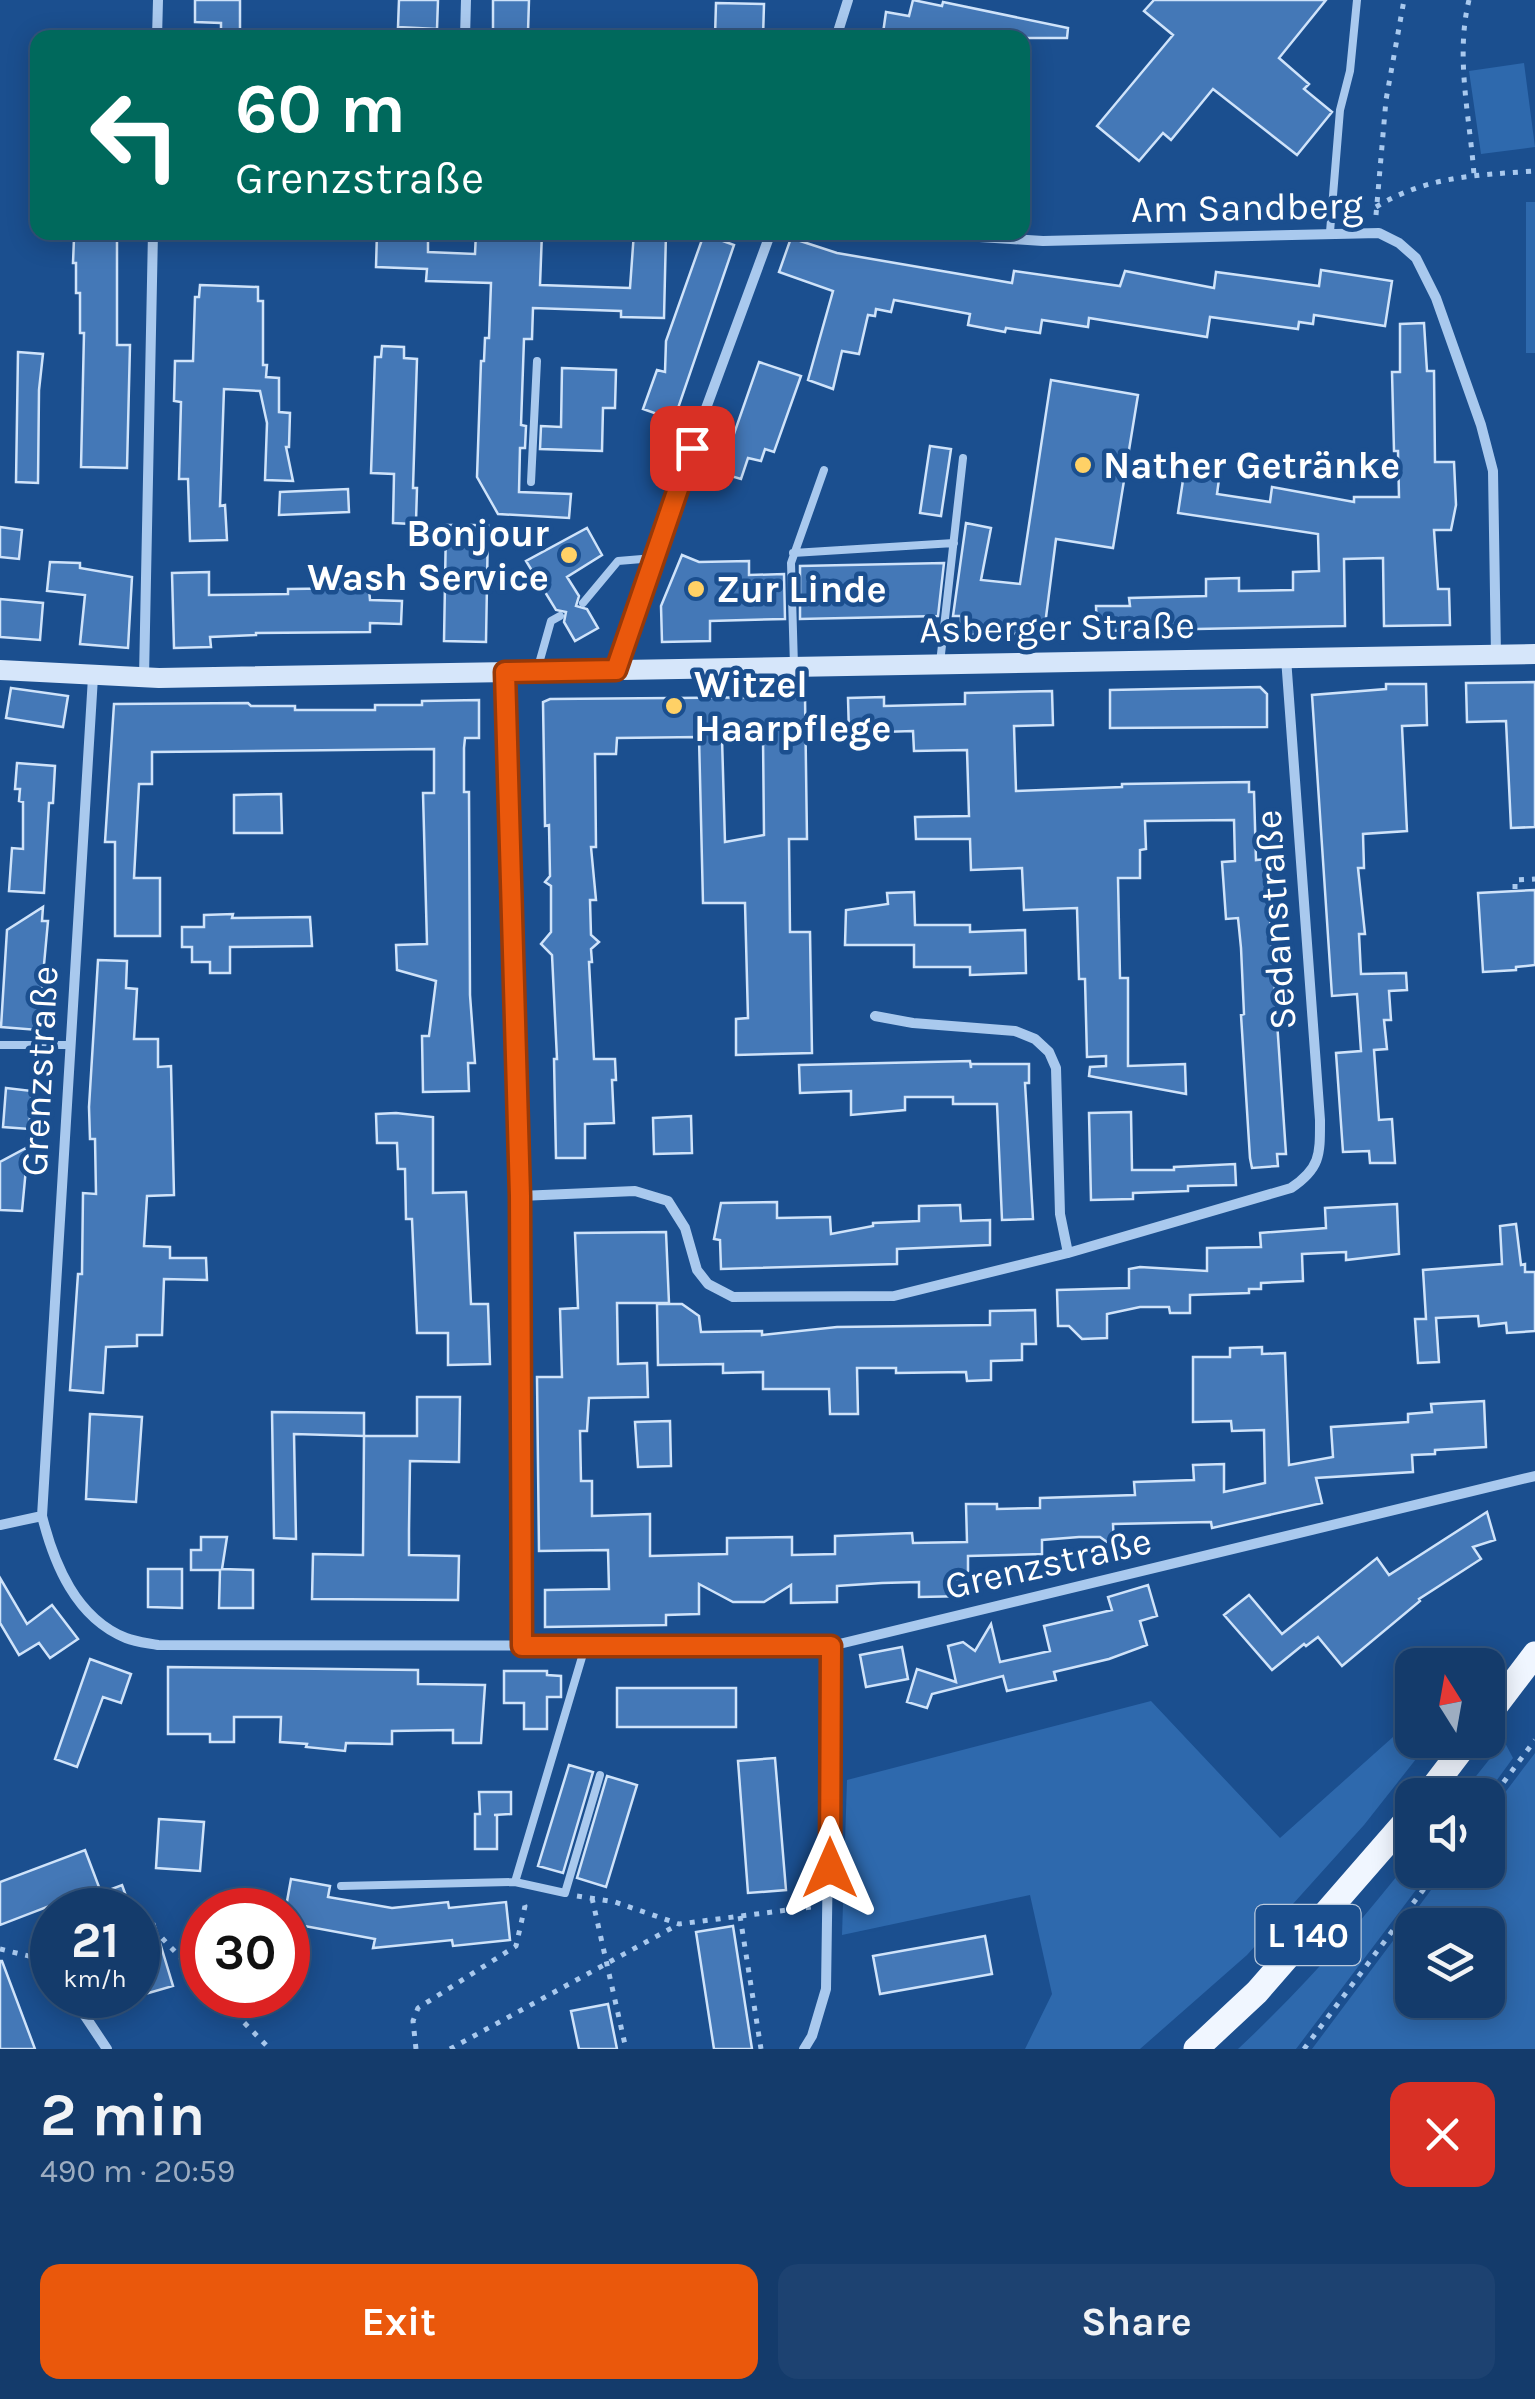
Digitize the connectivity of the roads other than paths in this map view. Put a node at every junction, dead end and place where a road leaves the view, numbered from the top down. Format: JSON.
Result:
{"nodes":[{"id":1,"x":158,"y":0,"type":"edge"},
{"id":2,"x":466,"y":0,"type":"edge"},
{"id":3,"x":848,"y":0,"type":"edge"},
{"id":4,"x":1358,"y":0,"type":"edge"},
{"id":5,"x":158,"y":30,"type":"edge"},
{"id":6,"x":464,"y":30,"type":"edge"},
{"id":7,"x":839,"y":30,"type":"edge"},
{"id":8,"x":1330,"y":232,"type":"junction"},
{"id":9,"x":1030,"y":239,"type":"edge"},
{"id":10,"x":153,"y":240,"type":"edge"},
{"id":11,"x":767,"y":240,"type":"edge"},
{"id":12,"x":536,"y":362,"type":"dead end"},
{"id":13,"x":963,"y":458,"type":"dead end"},
{"id":14,"x":824,"y":470,"type":"dead end"},
{"id":15,"x":531,"y":482,"type":"dead end"},
{"id":16,"x":954,"y":542,"type":"junction"},
{"id":17,"x":793,"y":553,"type":"junction"},
{"id":18,"x":654,"y":558,"type":"junction"},
{"id":19,"x":583,"y":604,"type":"dead end"},
{"id":20,"x":560,"y":616,"type":"dead end"},
{"id":21,"x":1535,"y":654,"type":"edge"},
{"id":22,"x":1496,"y":655,"type":"junction"},
{"id":23,"x":1286,"y":658,"type":"junction"},
{"id":24,"x":940,"y":664,"type":"junction"},
{"id":25,"x":794,"y":666,"type":"junction"},
{"id":26,"x":0,"y":670,"type":"edge"},
{"id":27,"x":616,"y":670,"type":"junction"},
{"id":28,"x":505,"y":672,"type":"junction"},
{"id":29,"x":537,"y":672,"type":"junction"},
{"id":30,"x":93,"y":677,"type":"junction"},
{"id":31,"x":152,"y":678,"type":"junction"},
{"id":32,"x":875,"y":1016,"type":"dead end"},
{"id":33,"x":0,"y":1045,"type":"edge"},
{"id":34,"x":70,"y":1045,"type":"junction"},
{"id":35,"x":520,"y":1196,"type":"junction"},
{"id":36,"x":1068,"y":1253,"type":"junction"},
{"id":37,"x":1535,"y":1479,"type":"edge"},
{"id":38,"x":42,"y":1516,"type":"junction"},
{"id":39,"x":0,"y":1525,"type":"edge"},
{"id":40,"x":522,"y":1646,"type":"junction"},
{"id":41,"x":831,"y":1646,"type":"junction"},
{"id":42,"x":584,"y":1647,"type":"junction"},
{"id":43,"x":1535,"y":1654,"type":"edge"},
{"id":44,"x":1505,"y":1694,"type":"edge"},
{"id":45,"x":1455,"y":1758,"type":"edge"},
{"id":46,"x":600,"y":1775,"type":"dead end"},
{"id":47,"x":1440,"y":1778,"type":"edge"},
{"id":48,"x":1395,"y":1834,"type":"edge"},
{"id":49,"x":516,"y":1882,"type":"junction"},
{"id":50,"x":341,"y":1886,"type":"dead end"},
{"id":51,"x":87,"y":2018,"type":"edge"},
{"id":52,"x":108,"y":2049,"type":"edge"},
{"id":53,"x":804,"y":2049,"type":"edge"},
{"id":54,"x":1196,"y":2049,"type":"edge"}],
"edges":[{"from":1,"to":5,"type":"street"},
{"from":2,"to":6,"type":"street"},
{"from":3,"to":7,"type":"street"},
{"from":4,"to":8,"type":"lane"},
{"from":8,"to":9,"type":"street","name":"Am Sandberg"},
{"from":8,"to":22,"type":"street","name":"Am Sandberg"},
{"from":10,"to":31,"type":"street"},
{"from":11,"to":18,"type":"street"},
{"from":12,"to":15,"type":"lane"},
{"from":13,"to":16,"type":"lane"},
{"from":14,"to":17,"type":"lane"},
{"from":16,"to":17,"type":"lane"},
{"from":16,"to":24,"type":"lane"},
{"from":17,"to":25,"type":"lane"},
{"from":18,"to":19,"type":"lane"},
{"from":18,"to":27,"type":"street"},
{"from":20,"to":29,"type":"lane"},
{"from":21,"to":22,"type":"street","name":"Asberger Straße"},
{"from":22,"to":23,"type":"street","name":"Asberger Straße"},
{"from":23,"to":24,"type":"street","name":"Asberger Straße"},
{"from":23,"to":36,"type":"street","name":"Sedanstraße"},
{"from":24,"to":25,"type":"street","name":"Asberger Straße"},
{"from":25,"to":27,"type":"street","name":"Asberger Straße"},
{"from":26,"to":30,"type":"street","name":"Asberger Straße"},
{"from":27,"to":29,"type":"street","name":"Asberger Straße"},
{"from":28,"to":29,"type":"street","name":"Asberger Straße"},
{"from":28,"to":31,"type":"street","name":"Asberger Straße"},
{"from":28,"to":35,"type":"street"},
{"from":30,"to":31,"type":"street","name":"Asberger Straße"},
{"from":30,"to":34,"type":"street","name":"Grenzstraße"},
{"from":32,"to":36,"type":"street"},
{"from":33,"to":34,"type":"lane"},
{"from":34,"to":38,"type":"street","name":"Grenzstraße"},
{"from":35,"to":36,"type":"street"},
{"from":35,"to":40,"type":"street"},
{"from":37,"to":41,"type":"street","name":"Grenzstraße"},
{"from":38,"to":39,"type":"street"},
{"from":38,"to":40,"type":"street","name":"Grenzstraße"},
{"from":40,"to":42,"type":"street","name":"Grenzstraße"},
{"from":41,"to":42,"type":"street","name":"Grenzstraße"},
{"from":41,"to":53,"type":"street"},
{"from":42,"to":49,"type":"lane"},
{"from":43,"to":44,"type":"main road"},
{"from":45,"to":47,"type":"main road"},
{"from":46,"to":49,"type":"lane"},
{"from":48,"to":54,"type":"main road","number":"L 140"},
{"from":49,"to":50,"type":"lane"},
{"from":51,"to":52,"type":"street"}]}
